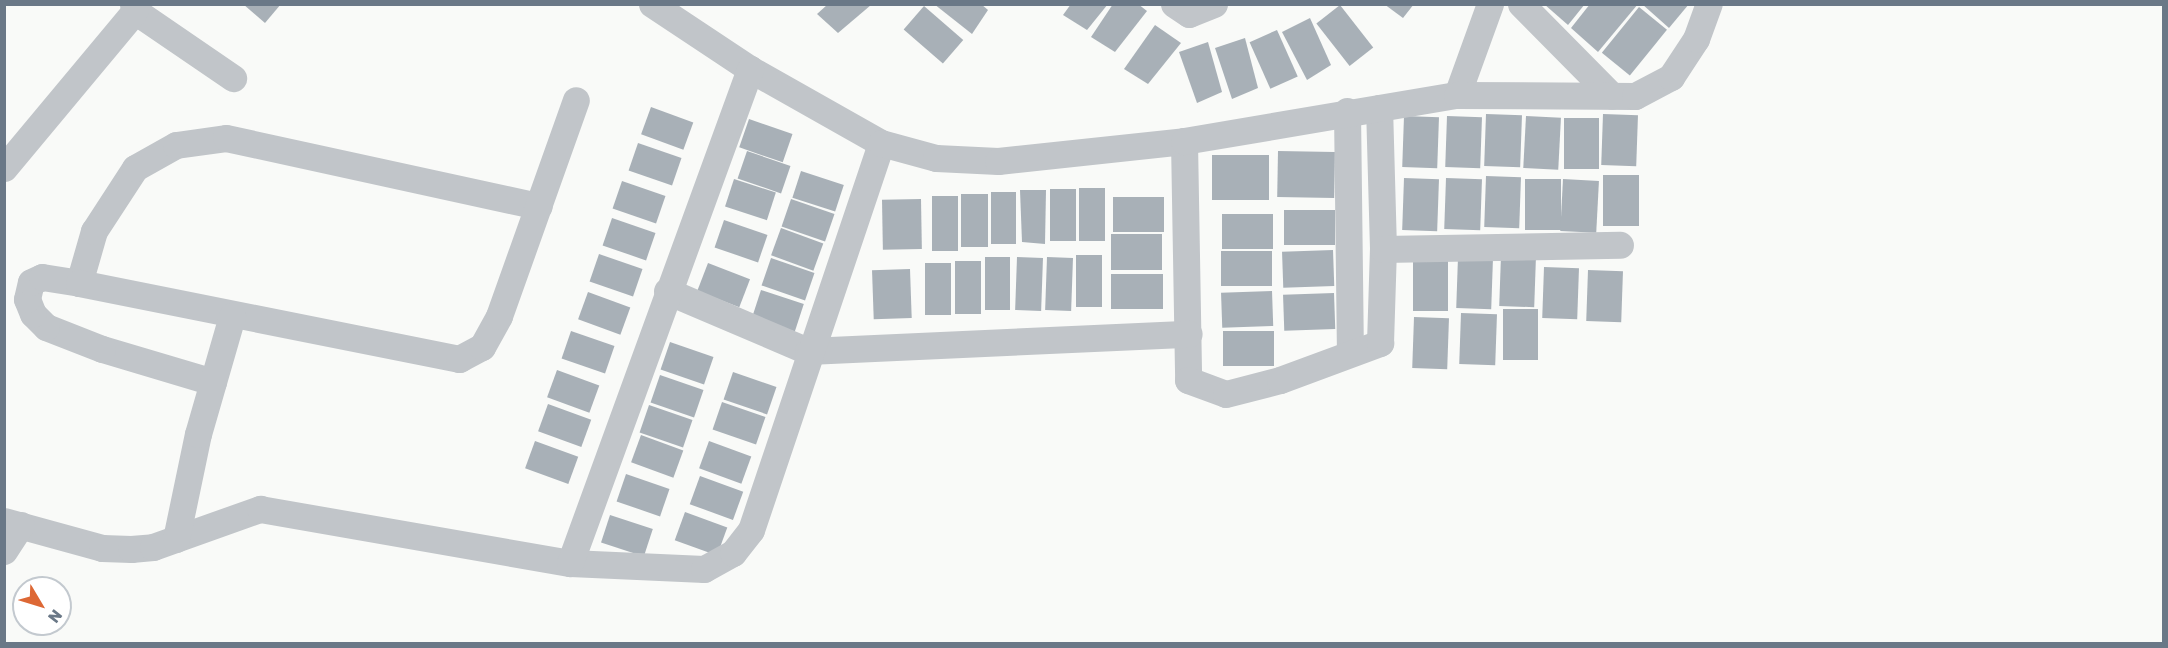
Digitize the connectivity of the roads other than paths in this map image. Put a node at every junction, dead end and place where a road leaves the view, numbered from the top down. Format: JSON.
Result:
{"nodes":[{"id":1,"x":652,"y":4,"type":"edge"},
{"id":2,"x":1174,"y":4,"type":"edge"},
{"id":3,"x":1214,"y":4,"type":"edge"},
{"id":4,"x":1490,"y":4,"type":"edge"},
{"id":5,"x":1521,"y":4,"type":"edge"},
{"id":6,"x":1709,"y":4,"type":"edge"},
{"id":7,"x":134,"y":8,"type":"edge"},
{"id":8,"x":750,"y":69,"type":"junction"},
{"id":9,"x":233,"y":78,"type":"dead end"},
{"id":10,"x":1457,"y":95,"type":"junction"},
{"id":11,"x":1612,"y":96,"type":"junction"},
{"id":12,"x":576,"y":100,"type":"dead end"},
{"id":13,"x":1379,"y":108,"type":"junction"},
{"id":14,"x":1347,"y":111,"type":"junction"},
{"id":15,"x":1184,"y":141,"type":"junction"},
{"id":16,"x":880,"y":143,"type":"junction"},
{"id":17,"x":4,"y":168,"type":"edge"},
{"id":18,"x":539,"y":206,"type":"junction"},
{"id":19,"x":1620,"y":244,"type":"dead end"},
{"id":20,"x":1383,"y":249,"type":"junction"},
{"id":21,"x":79,"y":283,"type":"junction"},
{"id":22,"x":667,"y":291,"type":"junction"},
{"id":23,"x":232,"y":316,"type":"junction"},
{"id":24,"x":1189,"y":334,"type":"junction"},
{"id":25,"x":808,"y":351,"type":"junction"},
{"id":26,"x":1350,"y":353,"type":"junction"},
{"id":27,"x":213,"y":382,"type":"junction"},
{"id":28,"x":13,"y":523,"type":"edge"},
{"id":29,"x":176,"y":539,"type":"junction"},
{"id":30,"x":4,"y":551,"type":"edge"},
{"id":31,"x":570,"y":563,"type":"junction"}],
"edges":[{"from":1,"to":8,"type":"street"},
{"from":2,"to":3,"type":"street"},
{"from":4,"to":10,"type":"street"},
{"from":5,"to":11,"type":"street"},
{"from":6,"to":11,"type":"street"},
{"from":7,"to":9,"type":"street"},
{"from":7,"to":17,"type":"street"},
{"from":8,"to":16,"type":"street"},
{"from":8,"to":22,"type":"street"},
{"from":10,"to":11,"type":"street"},
{"from":10,"to":13,"type":"street"},
{"from":12,"to":18,"type":"street"},
{"from":13,"to":14,"type":"street"},
{"from":13,"to":20,"type":"street"},
{"from":14,"to":15,"type":"street"},
{"from":14,"to":26,"type":"street"},
{"from":15,"to":16,"type":"street"},
{"from":15,"to":24,"type":"street"},
{"from":16,"to":25,"type":"street"},
{"from":18,"to":21,"type":"street"},
{"from":18,"to":23,"type":"street"},
{"from":19,"to":20,"type":"street"},
{"from":20,"to":26,"type":"street"},
{"from":21,"to":23,"type":"street"},
{"from":21,"to":27,"type":"street"},
{"from":22,"to":25,"type":"street"},
{"from":22,"to":31,"type":"street"},
{"from":23,"to":27,"type":"street"},
{"from":24,"to":25,"type":"street"},
{"from":24,"to":26,"type":"street"},
{"from":25,"to":31,"type":"street"},
{"from":27,"to":29,"type":"street"},
{"from":28,"to":29,"type":"street"},
{"from":28,"to":30,"type":"street"},
{"from":29,"to":31,"type":"street"}]}
